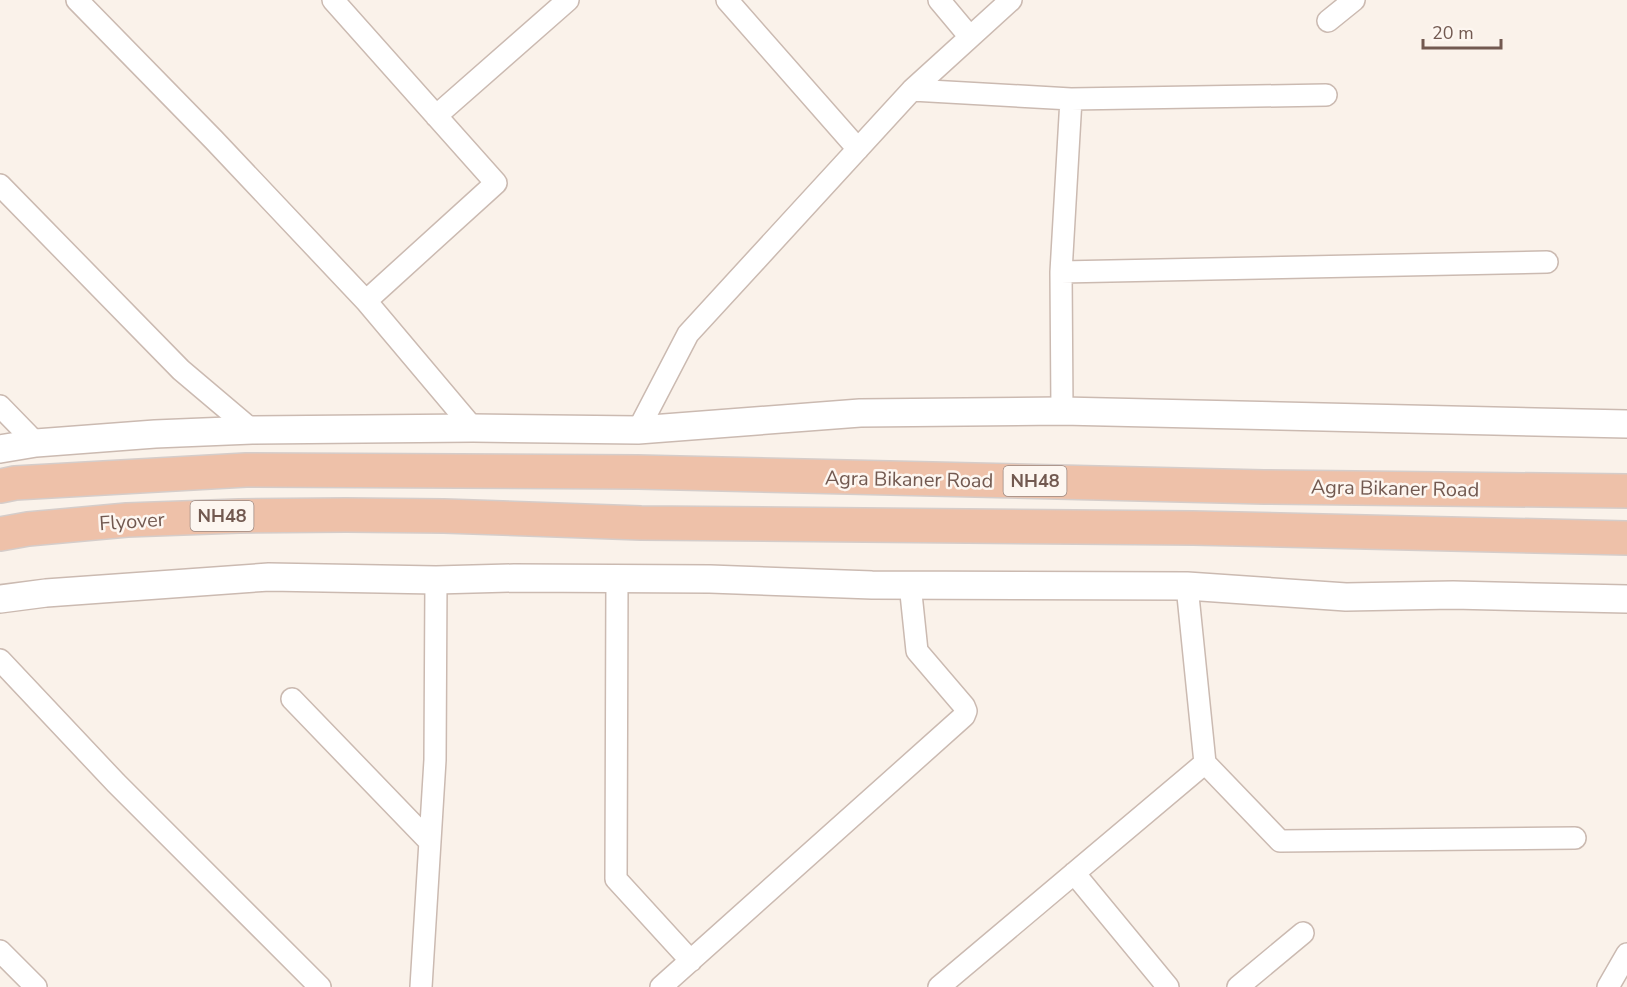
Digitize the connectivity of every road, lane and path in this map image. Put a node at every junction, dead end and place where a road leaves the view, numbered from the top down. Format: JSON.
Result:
{"nodes":[{"id":1,"x":77,"y":0,"type":"edge"},
{"id":2,"x":333,"y":0,"type":"edge"},
{"id":3,"x":568,"y":0,"type":"edge"},
{"id":4,"x":727,"y":0,"type":"edge"},
{"id":5,"x":939,"y":0,"type":"edge"},
{"id":6,"x":1011,"y":0,"type":"edge"},
{"id":7,"x":1354,"y":0,"type":"edge"},
{"id":8,"x":1328,"y":21,"type":"dead end"},
{"id":9,"x":970,"y":37,"type":"junction"},
{"id":10,"x":912,"y":90,"type":"junction"},
{"id":11,"x":1326,"y":95,"type":"dead end"},
{"id":12,"x":1071,"y":99,"type":"junction"},
{"id":13,"x":436,"y":116,"type":"junction"},
{"id":14,"x":858,"y":149,"type":"junction"},
{"id":15,"x":0,"y":185,"type":"edge"},
{"id":16,"x":1547,"y":262,"type":"dead end"},
{"id":17,"x":1061,"y":272,"type":"junction"},
{"id":18,"x":366,"y":301,"type":"junction"},
{"id":19,"x":0,"y":406,"type":"edge"},
{"id":20,"x":1062,"y":411,"type":"junction"},
{"id":21,"x":1627,"y":424,"type":"edge"},
{"id":22,"x":473,"y":428,"type":"junction"},
{"id":23,"x":252,"y":430,"type":"junction"},
{"id":24,"x":638,"y":430,"type":"junction"},
{"id":25,"x":36,"y":443,"type":"junction"},
{"id":26,"x":0,"y":449,"type":"edge"},
{"id":27,"x":0,"y":486,"type":"edge"},
{"id":28,"x":1627,"y":491,"type":"edge"},
{"id":29,"x":0,"y":534,"type":"edge"},
{"id":30,"x":1627,"y":538,"type":"edge"},
{"id":31,"x":617,"y":579,"type":"junction"},
{"id":32,"x":436,"y":580,"type":"junction"},
{"id":33,"x":910,"y":584,"type":"junction"},
{"id":34,"x":1187,"y":586,"type":"junction"},
{"id":35,"x":0,"y":599,"type":"edge"},
{"id":36,"x":1627,"y":600,"type":"edge"},
{"id":37,"x":0,"y":660,"type":"edge"},
{"id":38,"x":292,"y":699,"type":"dead end"},
{"id":39,"x":1204,"y":763,"type":"junction"},
{"id":40,"x":1575,"y":838,"type":"dead end"},
{"id":41,"x":430,"y":842,"type":"junction"},
{"id":42,"x":1074,"y":873,"type":"junction"},
{"id":43,"x":1304,"y":933,"type":"dead end"},
{"id":44,"x":0,"y":951,"type":"edge"},
{"id":45,"x":1627,"y":954,"type":"edge"},
{"id":46,"x":691,"y":961,"type":"junction"},
{"id":47,"x":36,"y":987,"type":"edge"},
{"id":48,"x":320,"y":987,"type":"edge"},
{"id":49,"x":421,"y":987,"type":"edge"},
{"id":50,"x":661,"y":987,"type":"edge"},
{"id":51,"x":939,"y":987,"type":"edge"},
{"id":52,"x":1168,"y":987,"type":"edge"},
{"id":53,"x":1238,"y":987,"type":"edge"},
{"id":54,"x":1608,"y":987,"type":"edge"}],
"edges":[{"from":1,"to":18,"type":"street"},
{"from":2,"to":13,"type":"street"},
{"from":3,"to":13,"type":"street"},
{"from":4,"to":14,"type":"street"},
{"from":5,"to":9,"type":"street"},
{"from":6,"to":9,"type":"street"},
{"from":7,"to":8,"type":"street"},
{"from":9,"to":10,"type":"street"},
{"from":10,"to":12,"type":"street"},
{"from":10,"to":14,"type":"street"},
{"from":11,"to":12,"type":"street"},
{"from":12,"to":17,"type":"street"},
{"from":13,"to":18,"type":"street"},
{"from":14,"to":24,"type":"street"},
{"from":15,"to":23,"type":"street"},
{"from":16,"to":17,"type":"street"},
{"from":17,"to":20,"type":"street"},
{"from":18,"to":22,"type":"street"},
{"from":19,"to":25,"type":"street"},
{"from":20,"to":21,"type":"street"},
{"from":20,"to":24,"type":"street"},
{"from":22,"to":23,"type":"street"},
{"from":22,"to":24,"type":"street"},
{"from":23,"to":25,"type":"street"},
{"from":25,"to":26,"type":"street"},
{"from":27,"to":28,"type":"highway","name":"Agra Bikaner Road","number":"NH48"},
{"from":29,"to":30,"type":"highway","name":"Flyover","number":"NH48"},
{"from":31,"to":32,"type":"street"},
{"from":31,"to":33,"type":"street"},
{"from":31,"to":46,"type":"street"},
{"from":32,"to":35,"type":"street"},
{"from":32,"to":41,"type":"street"},
{"from":33,"to":34,"type":"street"},
{"from":33,"to":46,"type":"street"},
{"from":34,"to":36,"type":"street"},
{"from":34,"to":39,"type":"street"},
{"from":37,"to":48,"type":"street"},
{"from":38,"to":41,"type":"street"},
{"from":39,"to":40,"type":"street"},
{"from":39,"to":42,"type":"street"},
{"from":41,"to":49,"type":"street"},
{"from":42,"to":51,"type":"street"},
{"from":42,"to":52,"type":"street"},
{"from":43,"to":53,"type":"street"},
{"from":44,"to":47,"type":"street"},
{"from":45,"to":54,"type":"street"},
{"from":46,"to":50,"type":"street"}]}
